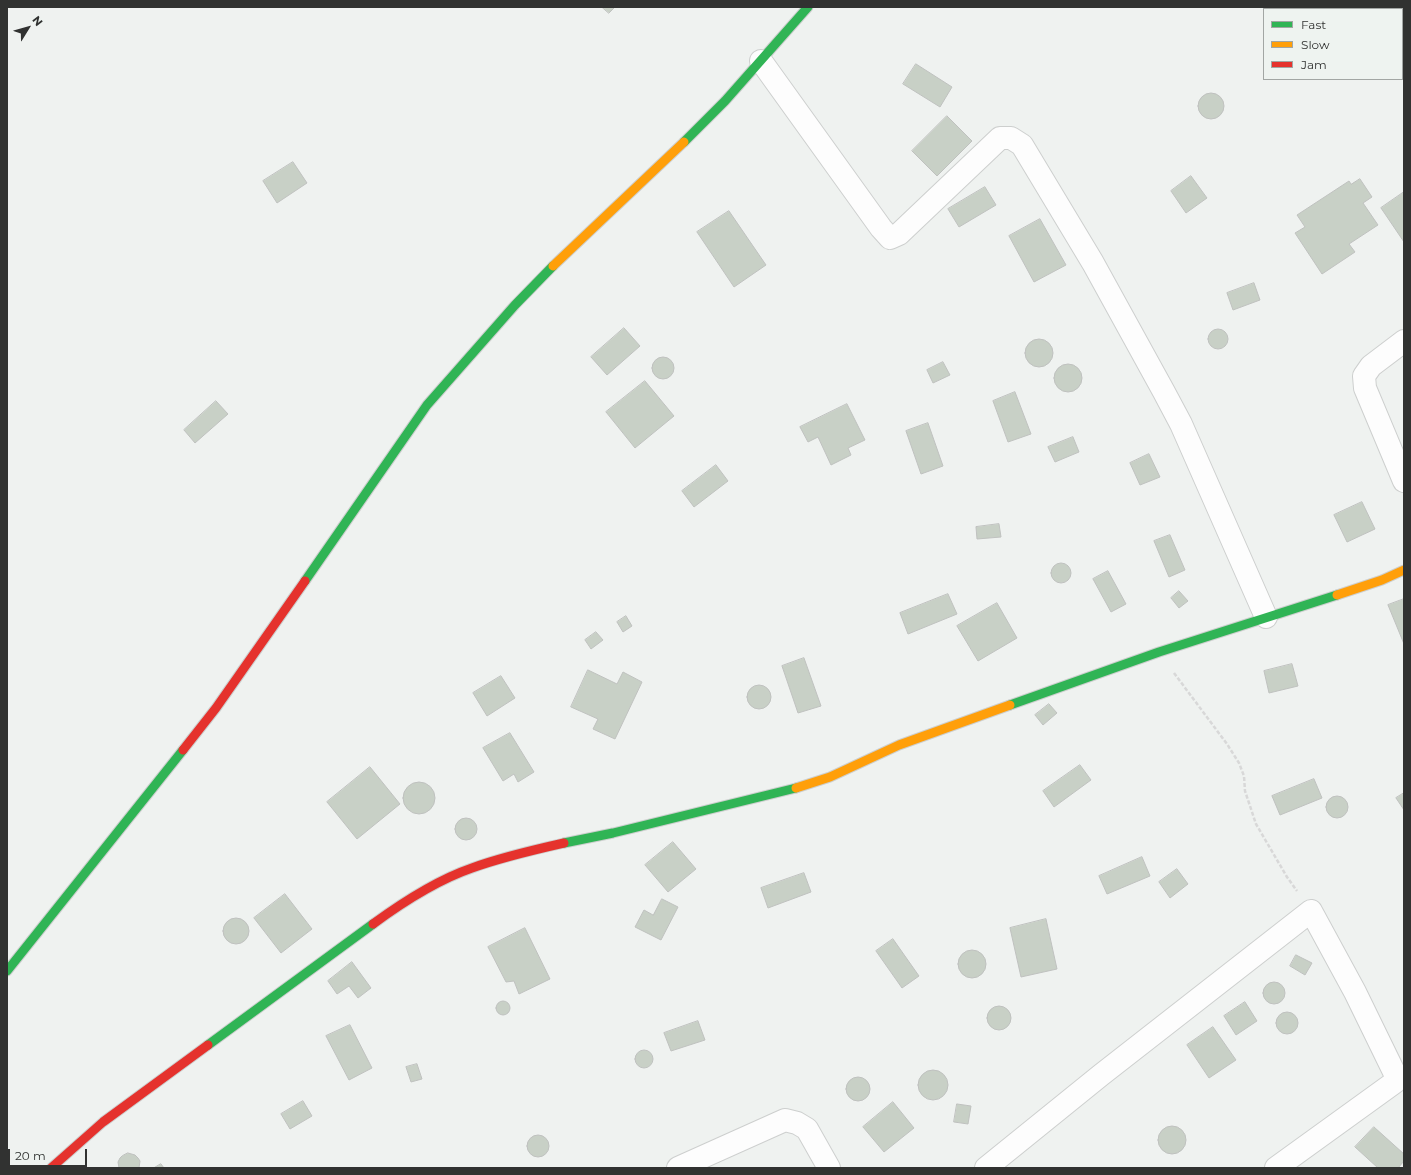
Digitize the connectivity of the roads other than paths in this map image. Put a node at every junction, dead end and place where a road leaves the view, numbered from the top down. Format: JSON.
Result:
{"nodes":[{"id":1,"x":808,"y":7,"type":"edge"},
{"id":2,"x":761,"y":61,"type":"junction"},
{"id":3,"x":1404,"y":341,"type":"edge"},
{"id":4,"x":1404,"y":481,"type":"edge"},
{"id":5,"x":1404,"y":570,"type":"edge"},
{"id":6,"x":1266,"y":617,"type":"junction"},
{"id":7,"x":7,"y":971,"type":"edge"},
{"id":8,"x":51,"y":1168,"type":"edge"},
{"id":9,"x":678,"y":1168,"type":"edge"},
{"id":10,"x":829,"y":1168,"type":"edge"},
{"id":11,"x":986,"y":1168,"type":"edge"},
{"id":12,"x":1276,"y":1168,"type":"edge"}],
"edges":[{"from":1,"to":2,"type":"street"},
{"from":2,"to":6,"type":"street"},
{"from":2,"to":7,"type":"street"},
{"from":3,"to":4,"type":"street"},
{"from":5,"to":6,"type":"street"},
{"from":6,"to":8,"type":"street"},
{"from":9,"to":10,"type":"street"},
{"from":11,"to":12,"type":"street"}]}
